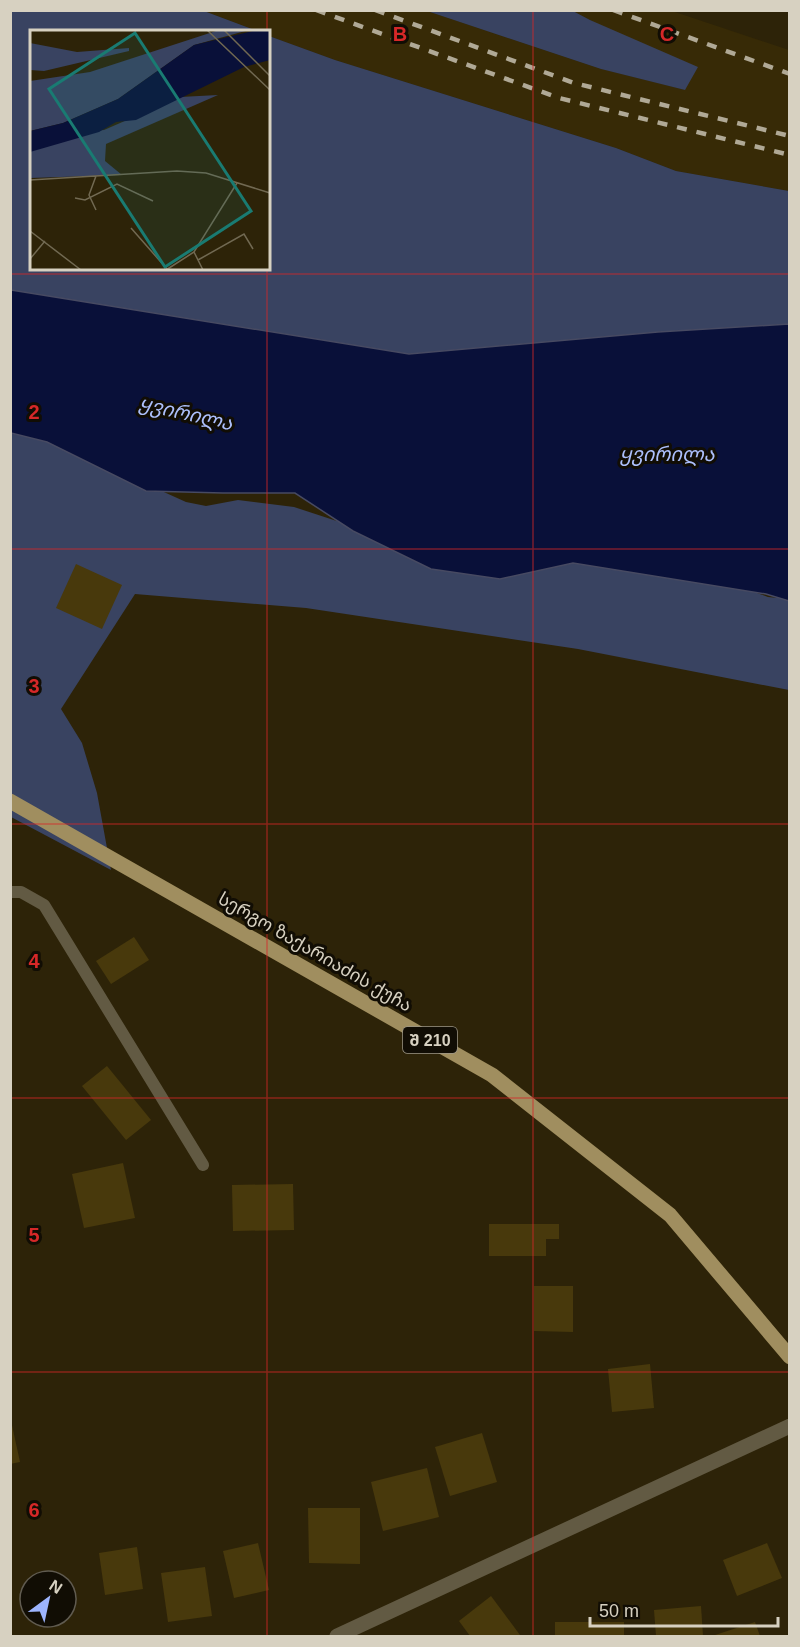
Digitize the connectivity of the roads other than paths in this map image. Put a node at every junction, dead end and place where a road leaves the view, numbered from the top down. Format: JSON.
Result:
{"nodes":[{"id":1,"x":10,"y":801,"type":"edge"},
{"id":2,"x":10,"y":892,"type":"edge"},
{"id":3,"x":203,"y":1165,"type":"dead end"},
{"id":4,"x":789,"y":1357,"type":"edge"},
{"id":5,"x":789,"y":1426,"type":"edge"},
{"id":6,"x":337,"y":1636,"type":"edge"}],
"edges":[{"from":1,"to":4,"type":"main road","name":"სერგო ზაქარიაძის ქუჩა","number":"შ 210"},
{"from":2,"to":3,"type":"lane"},
{"from":5,"to":6,"type":"street"}]}
